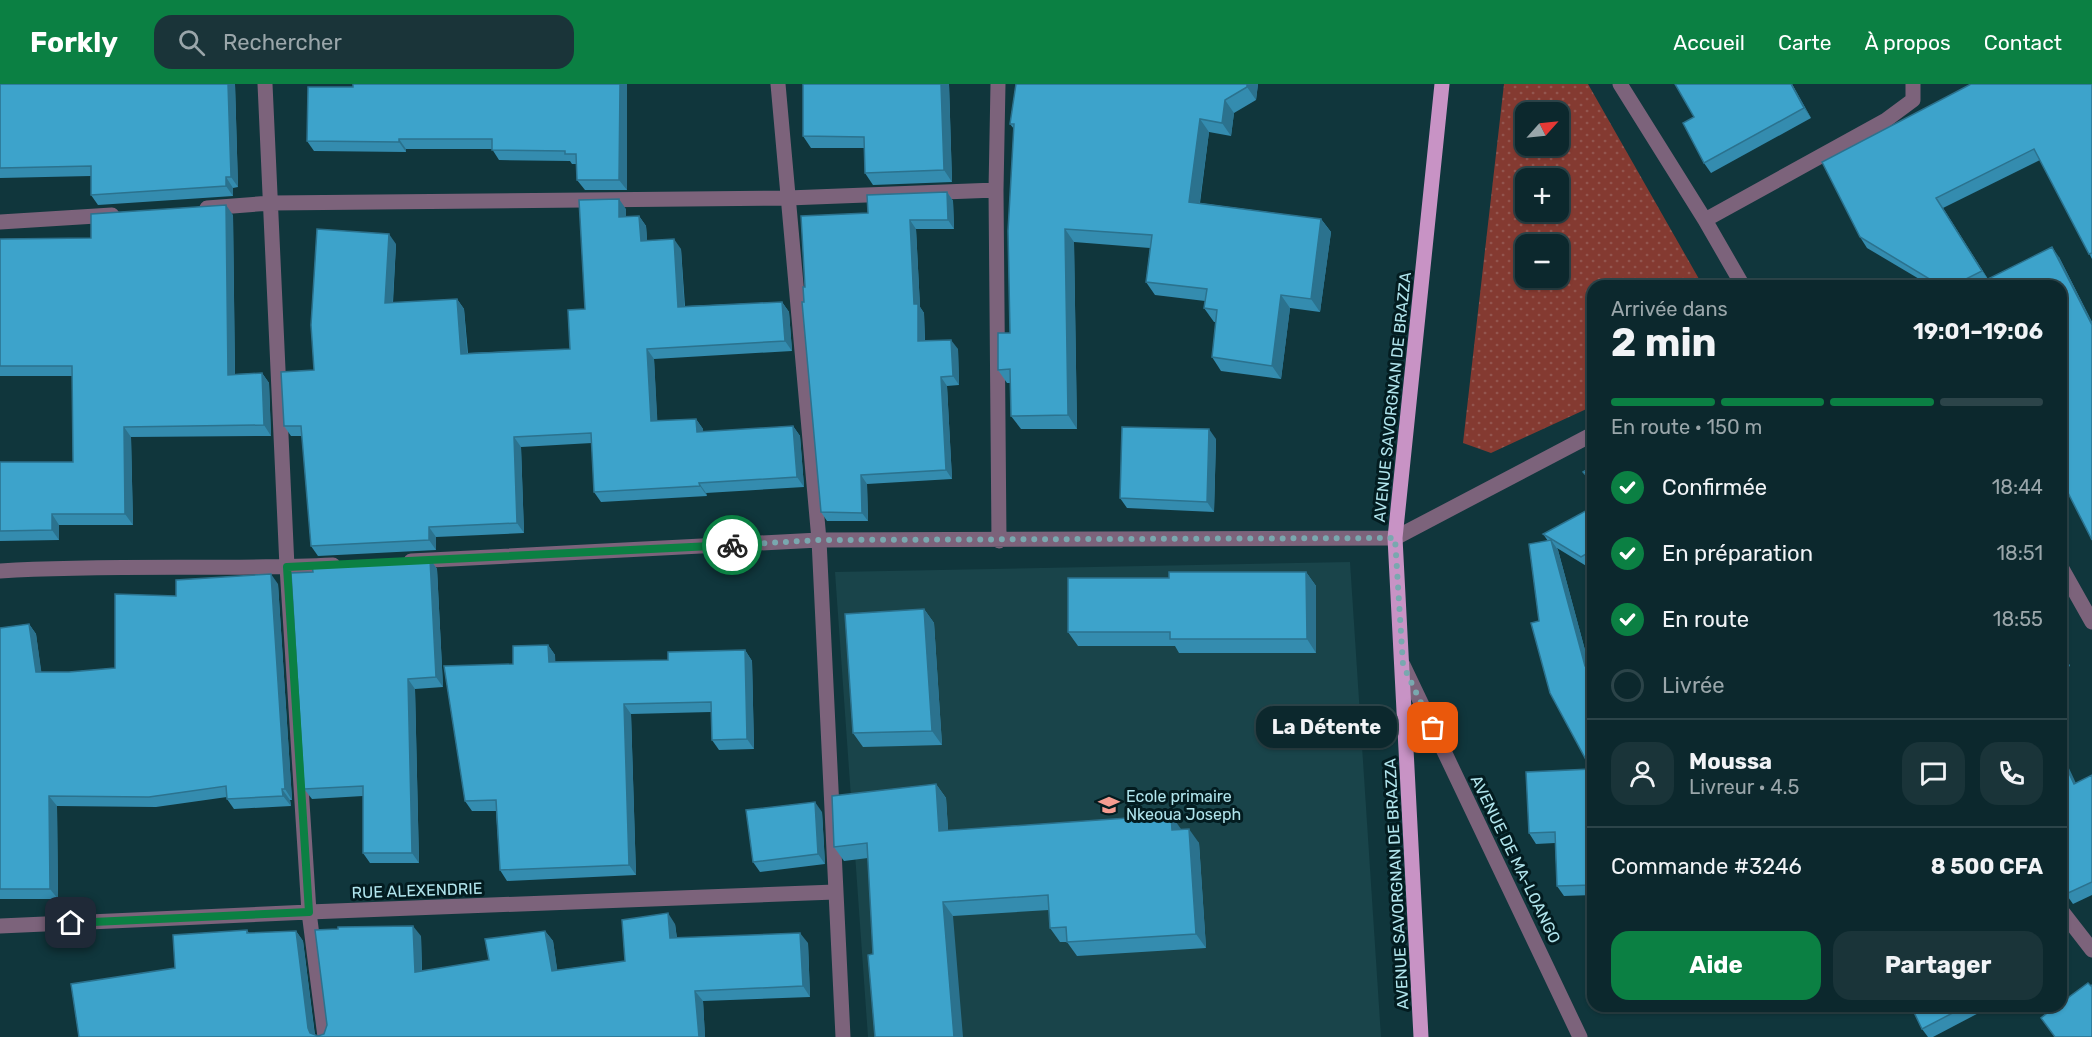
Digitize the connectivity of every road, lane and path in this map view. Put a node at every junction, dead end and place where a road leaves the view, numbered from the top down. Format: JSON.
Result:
{"nodes":[{"id":1,"x":265,"y":84,"type":"edge"},
{"id":2,"x":778,"y":84,"type":"edge"},
{"id":3,"x":998,"y":84,"type":"edge"},
{"id":4,"x":1442,"y":84,"type":"edge"},
{"id":5,"x":1620,"y":84,"type":"edge"},
{"id":6,"x":1913,"y":84,"type":"edge"},
{"id":7,"x":996,"y":190,"type":"junction"},
{"id":8,"x":788,"y":198,"type":"junction"},
{"id":9,"x":271,"y":203,"type":"junction"},
{"id":10,"x":189,"y":209,"type":"edge"},
{"id":11,"x":129,"y":213,"type":"edge"},
{"id":12,"x":1705,"y":220,"type":"junction"},
{"id":13,"x":0,"y":222,"type":"edge"},
{"id":14,"x":1740,"y":280,"type":"edge"},
{"id":15,"x":1587,"y":437,"type":"edge"},
{"id":16,"x":1395,"y":538,"type":"junction"},
{"id":17,"x":819,"y":540,"type":"junction"},
{"id":18,"x":999,"y":541,"type":"junction"},
{"id":19,"x":393,"y":562,"type":"edge"},
{"id":20,"x":346,"y":564,"type":"edge"},
{"id":21,"x":287,"y":567,"type":"junction"},
{"id":22,"x":0,"y":571,"type":"edge"},
{"id":23,"x":2067,"y":578,"type":"edge"},
{"id":24,"x":2092,"y":622,"type":"edge"},
{"id":25,"x":1403,"y":665,"type":"junction"},
{"id":26,"x":835,"y":892,"type":"junction"},
{"id":27,"x":309,"y":912,"type":"junction"},
{"id":28,"x":2067,"y":918,"type":"edge"},
{"id":29,"x":0,"y":926,"type":"edge"},
{"id":30,"x":2092,"y":950,"type":"edge"},
{"id":31,"x":325,"y":1037,"type":"edge"},
{"id":32,"x":843,"y":1037,"type":"edge"},
{"id":33,"x":1421,"y":1037,"type":"edge"},
{"id":34,"x":1580,"y":1037,"type":"edge"}],
"edges":[{"from":1,"to":9,"type":"street"},
{"from":2,"to":8,"type":"street"},
{"from":3,"to":7,"type":"street"},
{"from":4,"to":16,"type":"main road","name":"AVENUE SAVORGNAN DE BRAZZA"},
{"from":5,"to":12,"type":"street"},
{"from":6,"to":12,"type":"street"},
{"from":7,"to":8,"type":"street"},
{"from":7,"to":18,"type":"street"},
{"from":8,"to":9,"type":"street"},
{"from":8,"to":17,"type":"street"},
{"from":9,"to":10,"type":"street"},
{"from":9,"to":21,"type":"street"},
{"from":11,"to":13,"type":"street"},
{"from":12,"to":14,"type":"street"},
{"from":15,"to":16,"type":"street"},
{"from":16,"to":18,"type":"street"},
{"from":16,"to":25,"type":"main road","name":"AVENUE SAVORGNAN DE BRAZZA"},
{"from":17,"to":18,"type":"street"},
{"from":17,"to":19,"type":"street"},
{"from":17,"to":26,"type":"street"},
{"from":20,"to":21,"type":"street"},
{"from":21,"to":22,"type":"street"},
{"from":21,"to":27,"type":"street"},
{"from":23,"to":24,"type":"street"},
{"from":25,"to":33,"type":"main road","name":"AVENUE SAVORGNAN DE BRAZZA"},
{"from":25,"to":34,"type":"street","name":"AVENUE DE MA-LOANGO"},
{"from":26,"to":27,"type":"street","name":"RUE ALEXENDRIE"},
{"from":26,"to":32,"type":"street"},
{"from":27,"to":29,"type":"street","name":"RUE ALEXENDRIE"},
{"from":27,"to":31,"type":"street"},
{"from":28,"to":30,"type":"street"}]}
